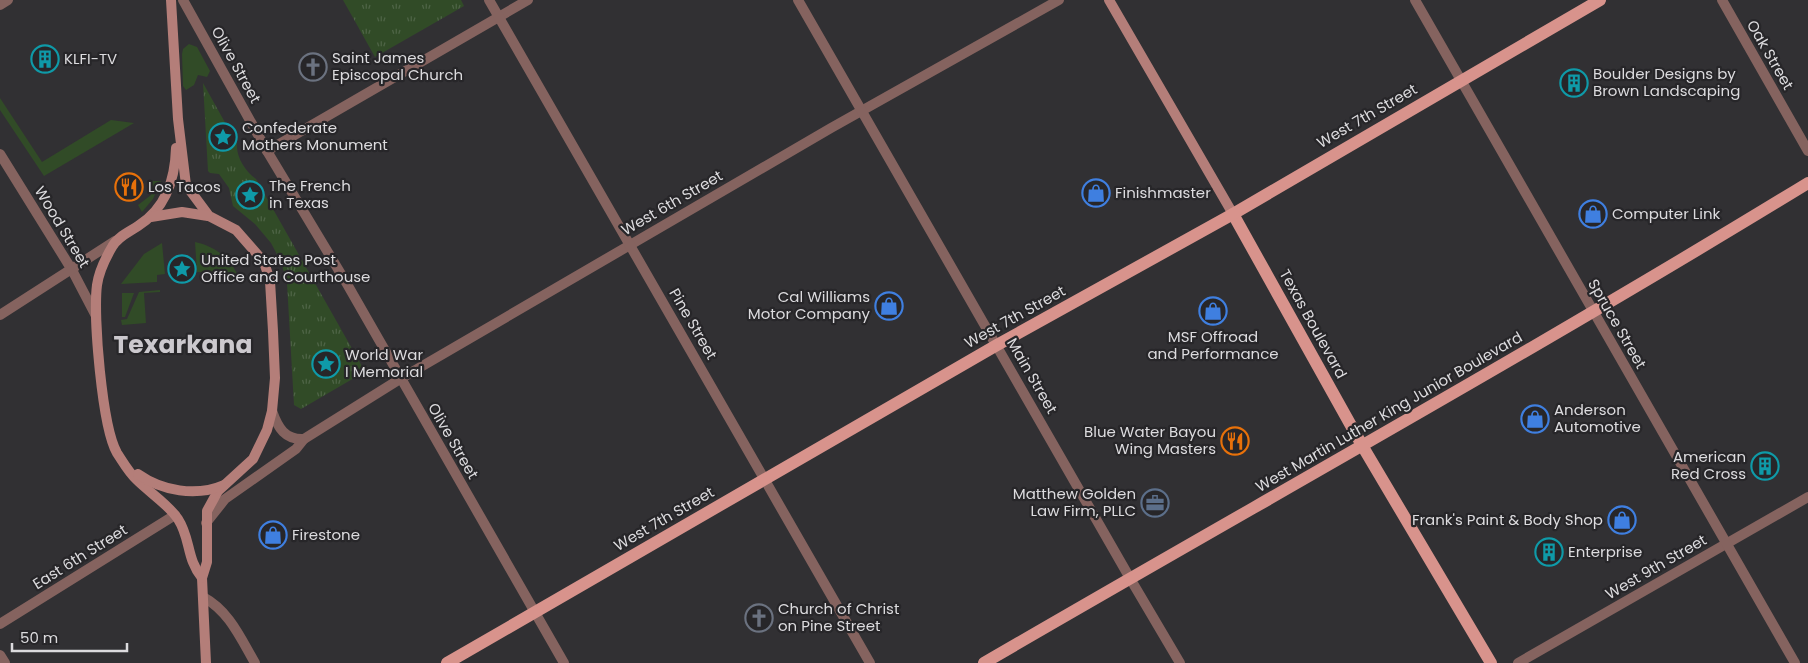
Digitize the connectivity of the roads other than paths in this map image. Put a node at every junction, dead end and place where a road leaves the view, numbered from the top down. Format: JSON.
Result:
{"nodes":[{"id":1,"x":8,"y":0,"type":"edge"},
{"id":2,"x":171,"y":0,"type":"edge"},
{"id":3,"x":183,"y":0,"type":"edge"},
{"id":4,"x":490,"y":0,"type":"edge"},
{"id":5,"x":528,"y":0,"type":"edge"},
{"id":6,"x":798,"y":0,"type":"edge"},
{"id":7,"x":1059,"y":0,"type":"edge"},
{"id":8,"x":1109,"y":0,"type":"edge"},
{"id":9,"x":1415,"y":0,"type":"edge"},
{"id":10,"x":1600,"y":0,"type":"edge"},
{"id":11,"x":1722,"y":0,"type":"edge"},
{"id":12,"x":0,"y":5,"type":"edge"},
{"id":13,"x":499,"y":16,"type":"junction"},
{"id":14,"x":1461,"y":80,"type":"junction"},
{"id":15,"x":861,"y":111,"type":"junction"},
{"id":16,"x":178,"y":119,"type":"junction"},
{"id":17,"x":267,"y":151,"type":"junction"},
{"id":18,"x":1808,"y":151,"type":"edge"},
{"id":19,"x":0,"y":154,"type":"edge"},
{"id":20,"x":1808,"y":183,"type":"edge"},
{"id":21,"x":1233,"y":214,"type":"junction"},
{"id":22,"x":209,"y":216,"type":"junction"},
{"id":23,"x":150,"y":218,"type":"junction"},
{"id":24,"x":115,"y":241,"type":"junction"},
{"id":25,"x":630,"y":245,"type":"junction"},
{"id":26,"x":72,"y":270,"type":"junction"},
{"id":27,"x":1594,"y":313,"type":"junction"},
{"id":28,"x":0,"y":315,"type":"edge"},
{"id":29,"x":96,"y":316,"type":"junction"},
{"id":30,"x":997,"y":345,"type":"junction"},
{"id":31,"x":400,"y":379,"type":"junction"},
{"id":32,"x":272,"y":411,"type":"junction"},
{"id":33,"x":304,"y":439,"type":"junction"},
{"id":34,"x":1363,"y":447,"type":"junction"},
{"id":35,"x":125,"y":465,"type":"junction"},
{"id":36,"x":766,"y":480,"type":"junction"},
{"id":37,"x":225,"y":484,"type":"junction"},
{"id":38,"x":1808,"y":498,"type":"edge"},
{"id":39,"x":175,"y":515,"type":"junction"},
{"id":40,"x":206,"y":523,"type":"junction"},
{"id":41,"x":1725,"y":544,"type":"junction"},
{"id":42,"x":202,"y":578,"type":"junction"},
{"id":43,"x":1131,"y":580,"type":"junction"},
{"id":44,"x":203,"y":597,"type":"junction"},
{"id":45,"x":535,"y":612,"type":"junction"},
{"id":46,"x":0,"y":624,"type":"edge"},
{"id":47,"x":0,"y":655,"type":"edge"},
{"id":48,"x":5,"y":663,"type":"edge"},
{"id":49,"x":206,"y":663,"type":"edge"},
{"id":50,"x":255,"y":663,"type":"edge"},
{"id":51,"x":447,"y":663,"type":"edge"},
{"id":52,"x":564,"y":663,"type":"edge"},
{"id":53,"x":870,"y":663,"type":"edge"},
{"id":54,"x":984,"y":663,"type":"edge"},
{"id":55,"x":1180,"y":663,"type":"edge"},
{"id":56,"x":1491,"y":663,"type":"edge"},
{"id":57,"x":1518,"y":663,"type":"edge"},
{"id":58,"x":1795,"y":663,"type":"edge"}],
"edges":[{"from":1,"to":12,"type":"street"},
{"from":2,"to":16,"type":"main road"},
{"from":3,"to":17,"type":"street","name":"Olive Street"},
{"from":4,"to":13,"type":"street","name":"Pine Street"},
{"from":5,"to":13,"type":"street"},
{"from":6,"to":15,"type":"street","name":"Main Street"},
{"from":7,"to":15,"type":"street","name":"West 6th Street"},
{"from":8,"to":21,"type":"main road","name":"Texas Boulevard"},
{"from":9,"to":14,"type":"street","name":"Spruce Street"},
{"from":10,"to":14,"type":"main road","name":"West 7th Street"},
{"from":11,"to":18,"type":"street","name":"Oak Street"},
{"from":13,"to":17,"type":"street"},
{"from":13,"to":25,"type":"street","name":"Pine Street"},
{"from":14,"to":21,"type":"main road","name":"West 7th Street"},
{"from":14,"to":27,"type":"street","name":"Spruce Street"},
{"from":15,"to":25,"type":"street","name":"West 6th Street"},
{"from":15,"to":30,"type":"street","name":"Main Street"},
{"from":16,"to":22,"type":"main road"},
{"from":16,"to":23,"type":"main road"},
{"from":17,"to":31,"type":"street","name":"Olive Street"},
{"from":19,"to":26,"type":"street","name":"Wood Street"},
{"from":20,"to":27,"type":"main road","name":"West Martin Luther King Junior Boulevard"},
{"from":21,"to":30,"type":"main road","name":"West 7th Street"},
{"from":21,"to":34,"type":"main road","name":"Texas Boulevard"},
{"from":22,"to":23,"type":"main road"},
{"from":22,"to":32,"type":"main road"},
{"from":23,"to":24,"type":"main road"},
{"from":24,"to":26,"type":"street"},
{"from":24,"to":29,"type":"main road"},
{"from":25,"to":31,"type":"street","name":"West 6th Street"},
{"from":25,"to":36,"type":"street","name":"Pine Street"},
{"from":26,"to":28,"type":"street"},
{"from":26,"to":29,"type":"street","name":"Wood Street"},
{"from":27,"to":34,"type":"main road","name":"West Martin Luther King Junior Boulevard"},
{"from":27,"to":41,"type":"street","name":"Spruce Street"},
{"from":29,"to":35,"type":"main road"},
{"from":30,"to":36,"type":"main road","name":"West 7th Street"},
{"from":30,"to":43,"type":"street","name":"Main Street"},
{"from":31,"to":33,"type":"street","name":"West 6th Street"},
{"from":31,"to":45,"type":"street","name":"Olive Street"},
{"from":32,"to":33,"type":"street"},
{"from":32,"to":37,"type":"main road"},
{"from":33,"to":40,"type":"street","name":"West 6th Street"},
{"from":34,"to":43,"type":"main road","name":"West Martin Luther King Junior Boulevard"},
{"from":34,"to":56,"type":"main road","name":"Texas Boulevard"},
{"from":35,"to":37,"type":"main road"},
{"from":35,"to":39,"type":"main road"},
{"from":36,"to":45,"type":"main road","name":"West 7th Street"},
{"from":36,"to":53,"type":"street","name":"Pine Street"},
{"from":37,"to":40,"type":"main road"},
{"from":38,"to":41,"type":"street","name":"West 9th Street"},
{"from":39,"to":42,"type":"main road"},
{"from":39,"to":46,"type":"street","name":"East 6th Street"},
{"from":40,"to":42,"type":"main road"},
{"from":41,"to":57,"type":"street","name":"West 9th Street"},
{"from":41,"to":58,"type":"street","name":"Spruce Street"},
{"from":42,"to":44,"type":"main road"},
{"from":43,"to":54,"type":"main road","name":"West Martin Luther King Junior Boulevard"},
{"from":43,"to":55,"type":"street","name":"Main Street"},
{"from":44,"to":49,"type":"main road"},
{"from":44,"to":50,"type":"street"},
{"from":45,"to":51,"type":"main road","name":"West 7th Street"},
{"from":45,"to":52,"type":"street","name":"Olive Street"},
{"from":47,"to":48,"type":"street"}]}
